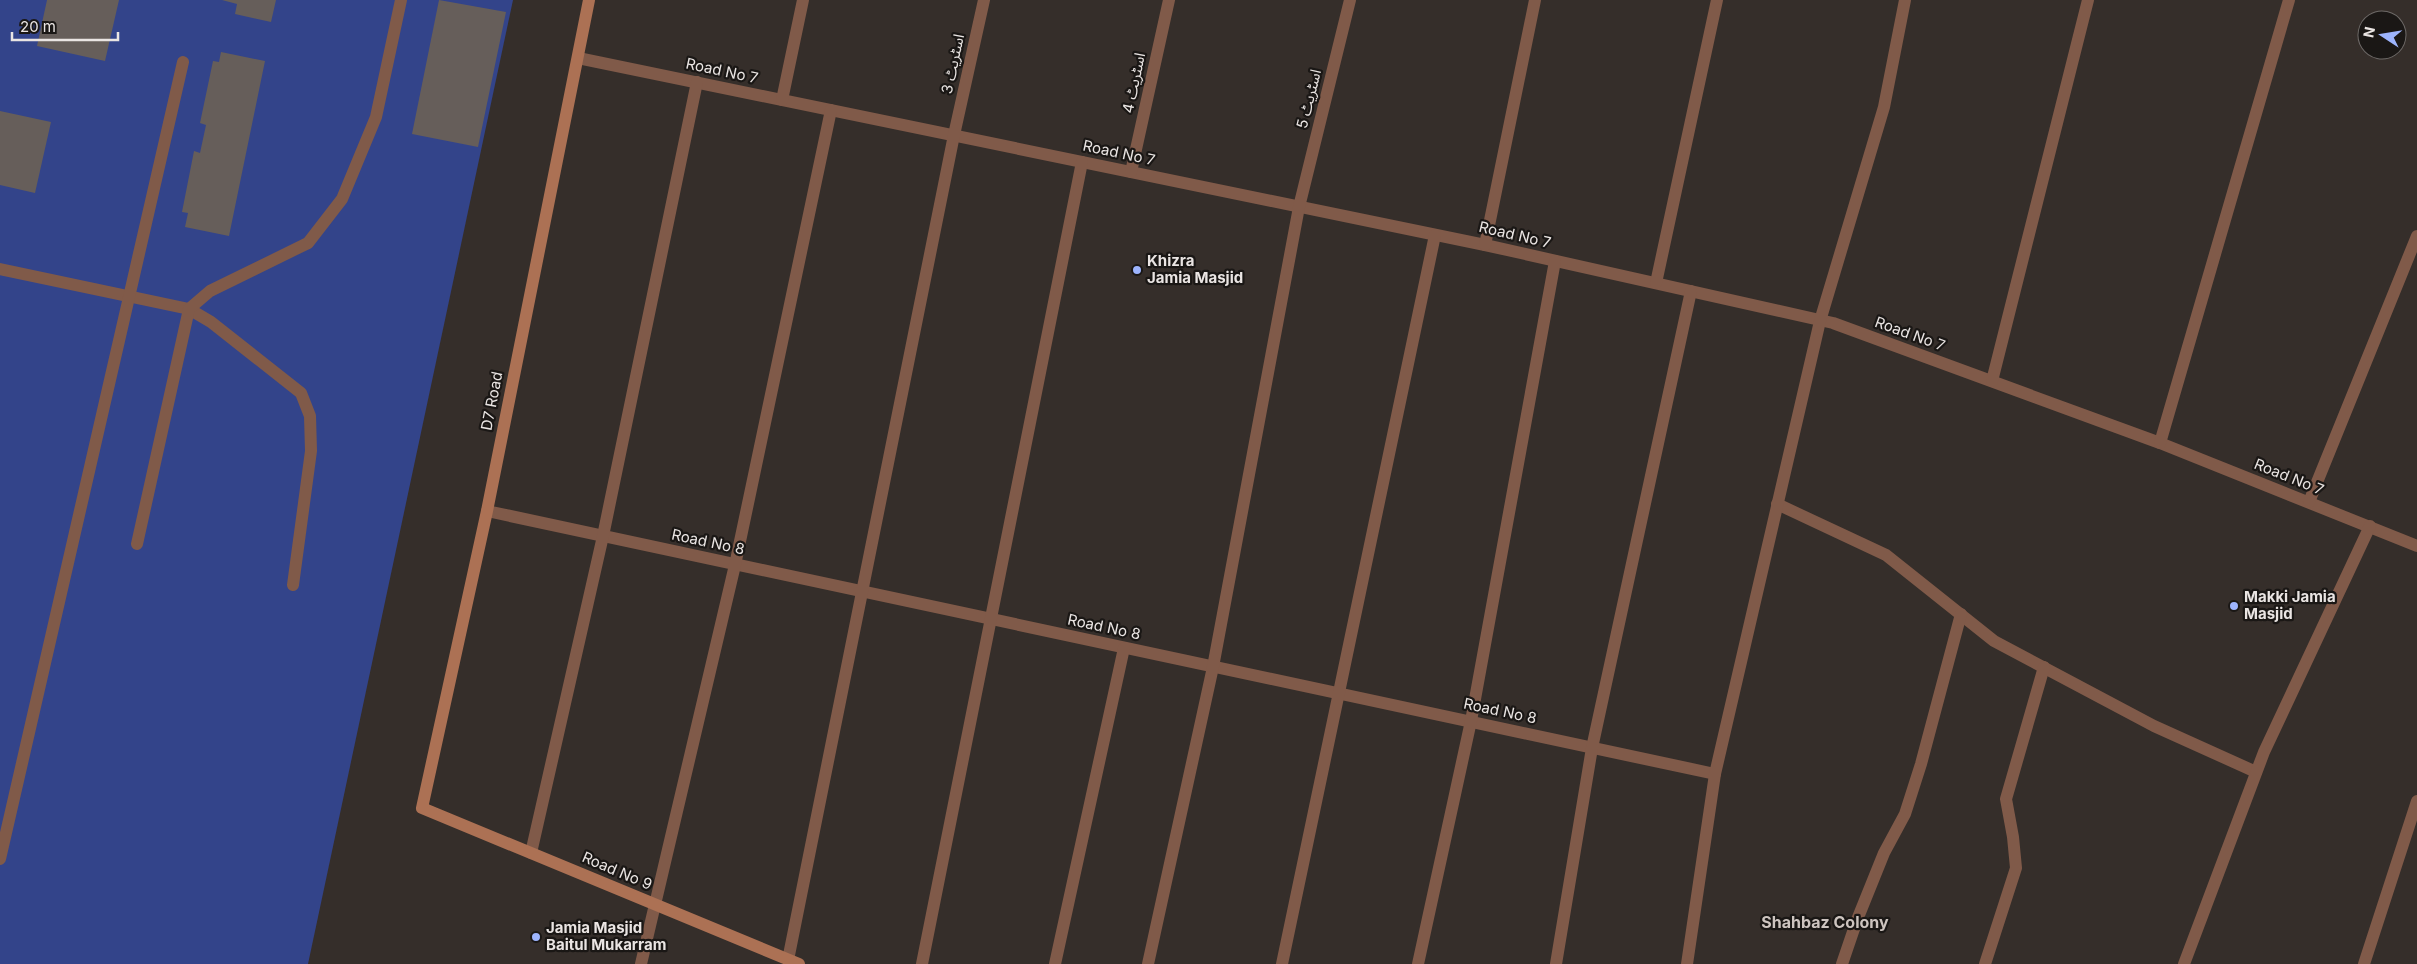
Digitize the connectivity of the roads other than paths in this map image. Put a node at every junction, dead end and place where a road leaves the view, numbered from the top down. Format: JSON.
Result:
{"nodes":[{"id":1,"x":401,"y":0,"type":"edge"},
{"id":2,"x":589,"y":0,"type":"edge"},
{"id":3,"x":803,"y":0,"type":"edge"},
{"id":4,"x":984,"y":0,"type":"edge"},
{"id":5,"x":1169,"y":0,"type":"edge"},
{"id":6,"x":1350,"y":0,"type":"edge"},
{"id":7,"x":1535,"y":0,"type":"edge"},
{"id":8,"x":1717,"y":0,"type":"edge"},
{"id":9,"x":1905,"y":0,"type":"edge"},
{"id":10,"x":2088,"y":0,"type":"edge"},
{"id":11,"x":2289,"y":0,"type":"edge"},
{"id":12,"x":578,"y":58,"type":"junction"},
{"id":13,"x":183,"y":62,"type":"dead end"},
{"id":14,"x":697,"y":82,"type":"junction"},
{"id":15,"x":782,"y":100,"type":"junction"},
{"id":16,"x":831,"y":110,"type":"junction"},
{"id":17,"x":954,"y":135,"type":"junction"},
{"id":18,"x":1082,"y":162,"type":"junction"},
{"id":19,"x":1131,"y":172,"type":"junction"},
{"id":20,"x":1299,"y":206,"type":"junction"},
{"id":21,"x":1435,"y":235,"type":"junction"},
{"id":22,"x":2417,"y":236,"type":"edge"},
{"id":23,"x":1484,"y":245,"type":"junction"},
{"id":24,"x":1555,"y":261,"type":"junction"},
{"id":25,"x":0,"y":269,"type":"edge"},
{"id":26,"x":1656,"y":284,"type":"junction"},
{"id":27,"x":1691,"y":292,"type":"junction"},
{"id":28,"x":129,"y":296,"type":"junction"},
{"id":29,"x":189,"y":309,"type":"junction"},
{"id":30,"x":1820,"y":320,"type":"junction"},
{"id":31,"x":1992,"y":381,"type":"junction"},
{"id":32,"x":2160,"y":443,"type":"junction"},
{"id":33,"x":2309,"y":502,"type":"junction"},
{"id":34,"x":1777,"y":504,"type":"junction"},
{"id":35,"x":487,"y":511,"type":"junction"},
{"id":36,"x":2370,"y":526,"type":"junction"},
{"id":37,"x":603,"y":536,"type":"junction"},
{"id":38,"x":137,"y":544,"type":"dead end"},
{"id":39,"x":2417,"y":546,"type":"edge"},
{"id":40,"x":735,"y":564,"type":"junction"},
{"id":41,"x":293,"y":584,"type":"dead end"},
{"id":42,"x":863,"y":592,"type":"junction"},
{"id":43,"x":1961,"y":614,"type":"junction"},
{"id":44,"x":991,"y":621,"type":"junction"},
{"id":45,"x":1124,"y":648,"type":"junction"},
{"id":46,"x":1213,"y":667,"type":"junction"},
{"id":47,"x":2044,"y":667,"type":"junction"},
{"id":48,"x":1339,"y":694,"type":"junction"},
{"id":49,"x":1471,"y":722,"type":"junction"},
{"id":50,"x":1592,"y":748,"type":"junction"},
{"id":51,"x":2256,"y":772,"type":"junction"},
{"id":52,"x":1715,"y":774,"type":"junction"},
{"id":53,"x":2417,"y":801,"type":"edge"},
{"id":54,"x":422,"y":808,"type":"joint"},
{"id":55,"x":5,"y":813,"type":"edge"},
{"id":56,"x":531,"y":853,"type":"junction"},
{"id":57,"x":0,"y":859,"type":"edge"},
{"id":58,"x":655,"y":904,"type":"junction"},
{"id":59,"x":793,"y":962,"type":"edge"},
{"id":60,"x":641,"y":964,"type":"edge"},
{"id":61,"x":922,"y":964,"type":"edge"},
{"id":62,"x":1055,"y":964,"type":"edge"},
{"id":63,"x":1148,"y":964,"type":"edge"},
{"id":64,"x":1282,"y":964,"type":"edge"},
{"id":65,"x":1418,"y":964,"type":"edge"},
{"id":66,"x":1556,"y":964,"type":"edge"},
{"id":67,"x":1687,"y":964,"type":"edge"},
{"id":68,"x":1842,"y":964,"type":"edge"},
{"id":69,"x":1985,"y":964,"type":"edge"},
{"id":70,"x":2184,"y":964,"type":"edge"},
{"id":71,"x":2364,"y":964,"type":"edge"}],
"edges":[{"from":1,"to":29,"type":"street"},
{"from":2,"to":12,"type":"street","name":"D7 Road"},
{"from":3,"to":15,"type":"street"},
{"from":4,"to":17,"type":"street","name":"اسٹریٹ 3"},
{"from":5,"to":19,"type":"street","name":"اسٹریٹ 4"},
{"from":6,"to":20,"type":"street","name":"اسٹریٹ 5"},
{"from":7,"to":23,"type":"street"},
{"from":8,"to":26,"type":"street"},
{"from":9,"to":30,"type":"street"},
{"from":10,"to":31,"type":"street"},
{"from":11,"to":32,"type":"street"},
{"from":12,"to":14,"type":"street","name":"Road No 7"},
{"from":12,"to":35,"type":"street","name":"D7 Road"},
{"from":13,"to":28,"type":"street"},
{"from":14,"to":15,"type":"street","name":"Road No 7"},
{"from":14,"to":37,"type":"street"},
{"from":15,"to":16,"type":"street","name":"Road No 7"},
{"from":16,"to":17,"type":"street","name":"Road No 7"},
{"from":16,"to":40,"type":"street"},
{"from":17,"to":18,"type":"street","name":"Road No 7"},
{"from":17,"to":42,"type":"street","name":"اسٹریٹ 3"},
{"from":18,"to":19,"type":"street","name":"Road No 7"},
{"from":18,"to":44,"type":"street"},
{"from":19,"to":20,"type":"street","name":"Road No 7"},
{"from":20,"to":21,"type":"street","name":"Road No 7"},
{"from":20,"to":46,"type":"street","name":"اسٹریٹ 5"},
{"from":21,"to":23,"type":"street","name":"Road No 7"},
{"from":21,"to":48,"type":"street"},
{"from":22,"to":33,"type":"street"},
{"from":23,"to":24,"type":"street","name":"Road No 7"},
{"from":24,"to":26,"type":"street","name":"Road No 7"},
{"from":24,"to":49,"type":"street"},
{"from":25,"to":28,"type":"street"},
{"from":26,"to":27,"type":"street","name":"Road No 7"},
{"from":27,"to":30,"type":"street","name":"Road No 7"},
{"from":27,"to":50,"type":"street"},
{"from":28,"to":29,"type":"street"},
{"from":28,"to":55,"type":"street"},
{"from":29,"to":38,"type":"street"},
{"from":29,"to":41,"type":"street"},
{"from":30,"to":31,"type":"street","name":"Road No 7"},
{"from":30,"to":34,"type":"street"},
{"from":31,"to":32,"type":"street","name":"Road No 7"},
{"from":32,"to":33,"type":"street","name":"Road No 7"},
{"from":33,"to":36,"type":"street","name":"Road No 7"},
{"from":34,"to":43,"type":"street"},
{"from":34,"to":52,"type":"street"},
{"from":35,"to":37,"type":"street","name":"Road No 8"},
{"from":35,"to":54,"type":"street","name":"D7 Road"},
{"from":36,"to":39,"type":"street","name":"Road No 7"},
{"from":36,"to":51,"type":"street"},
{"from":37,"to":40,"type":"street","name":"Road No 8"},
{"from":37,"to":56,"type":"street"},
{"from":40,"to":42,"type":"street","name":"Road No 8"},
{"from":40,"to":58,"type":"street"},
{"from":42,"to":44,"type":"street","name":"Road No 8"},
{"from":42,"to":59,"type":"street","name":"اسٹریٹ 3"},
{"from":43,"to":47,"type":"street"},
{"from":43,"to":68,"type":"street"},
{"from":44,"to":45,"type":"street","name":"Road No 8"},
{"from":44,"to":61,"type":"street"},
{"from":45,"to":46,"type":"street","name":"Road No 8"},
{"from":45,"to":62,"type":"street"},
{"from":46,"to":48,"type":"street","name":"Road No 8"},
{"from":46,"to":63,"type":"street","name":"اسٹریٹ 5"},
{"from":47,"to":51,"type":"street"},
{"from":47,"to":69,"type":"street"},
{"from":48,"to":49,"type":"street","name":"Road No 8"},
{"from":48,"to":64,"type":"street"},
{"from":49,"to":50,"type":"street","name":"Road No 8"},
{"from":49,"to":65,"type":"street"},
{"from":50,"to":52,"type":"street","name":"Road No 8"},
{"from":50,"to":66,"type":"street"},
{"from":51,"to":70,"type":"street"},
{"from":52,"to":67,"type":"street"},
{"from":53,"to":71,"type":"street"},
{"from":54,"to":56,"type":"street","name":"Road No 9"},
{"from":55,"to":57,"type":"street"},
{"from":56,"to":58,"type":"street","name":"Road No 9"},
{"from":58,"to":59,"type":"street","name":"Road No 9"},
{"from":58,"to":60,"type":"street"}]}
